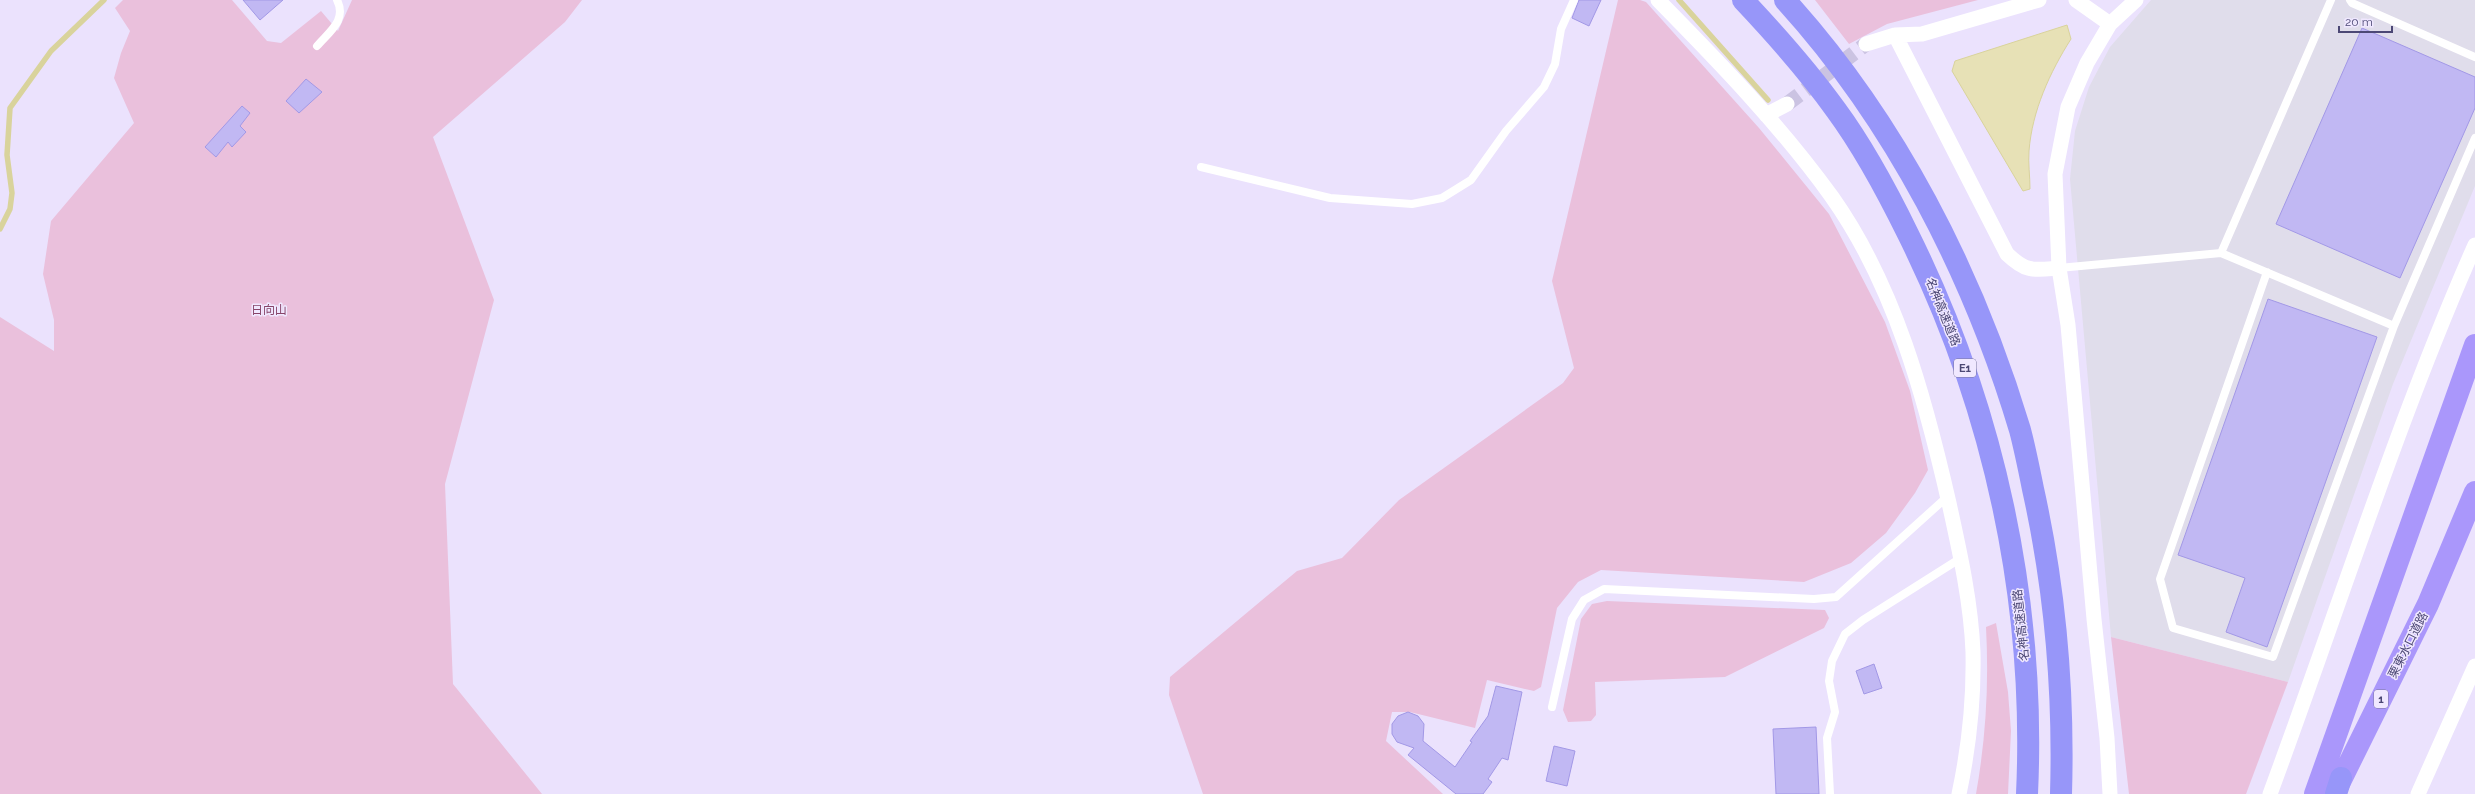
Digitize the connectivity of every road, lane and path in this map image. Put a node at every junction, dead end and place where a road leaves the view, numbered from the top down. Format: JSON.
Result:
{"nodes":[{"id":1,"x":337,"y":0,"type":"edge"},
{"id":2,"x":1574,"y":0,"type":"edge"},
{"id":3,"x":1658,"y":0,"type":"edge"},
{"id":4,"x":1743,"y":0,"type":"edge"},
{"id":5,"x":1785,"y":0,"type":"edge"},
{"id":6,"x":2039,"y":0,"type":"edge"},
{"id":7,"x":2076,"y":0,"type":"edge"},
{"id":8,"x":2136,"y":0,"type":"edge"},
{"id":9,"x":2331,"y":0,"type":"edge"},
{"id":10,"x":2350,"y":0,"type":"edge"},
{"id":11,"x":2110,"y":24,"type":"junction"},
{"id":12,"x":1895,"y":35,"type":"junction"},
{"id":13,"x":1866,"y":44,"type":"tunnel mouth"},
{"id":14,"x":317,"y":46,"type":"dead end"},
{"id":15,"x":2475,"y":57,"type":"edge"},
{"id":16,"x":1787,"y":104,"type":"tunnel mouth"},
{"id":17,"x":1766,"y":115,"type":"junction"},
{"id":18,"x":2475,"y":138,"type":"edge"},
{"id":19,"x":1201,"y":167,"type":"dead end"},
{"id":20,"x":2475,"y":246,"type":"edge"},
{"id":21,"x":2221,"y":253,"type":"junction"},
{"id":22,"x":2060,"y":268,"type":"junction"},
{"id":23,"x":2267,"y":272,"type":"junction"},
{"id":24,"x":2394,"y":326,"type":"junction"},
{"id":25,"x":2475,"y":345,"type":"edge"},
{"id":26,"x":2475,"y":492,"type":"edge"},
{"id":27,"x":1948,"y":497,"type":"junction"},
{"id":28,"x":2475,"y":513,"type":"edge"},
{"id":29,"x":1961,"y":558,"type":"junction"},
{"id":30,"x":2428,"y":604,"type":"junction"},
{"id":31,"x":2475,"y":666,"type":"edge"},
{"id":32,"x":1552,"y":707,"type":"dead end"},
{"id":33,"x":2337,"y":789,"type":"edge"},
{"id":34,"x":1830,"y":794,"type":"edge"},
{"id":35,"x":1959,"y":794,"type":"edge"},
{"id":36,"x":2027,"y":794,"type":"edge"},
{"id":37,"x":2061,"y":794,"type":"edge"},
{"id":38,"x":2110,"y":794,"type":"edge"},
{"id":39,"x":2270,"y":794,"type":"edge"},
{"id":40,"x":2315,"y":794,"type":"edge"},
{"id":41,"x":2418,"y":794,"type":"edge"}],
"edges":[{"from":1,"to":14,"type":"lane"},
{"from":2,"to":19,"type":"lane"},
{"from":3,"to":17,"type":"street"},
{"from":4,"to":36,"type":"highway","name":"名神高速道路","number":"E1"},
{"from":5,"to":37,"type":"highway"},
{"from":6,"to":12,"type":"street"},
{"from":7,"to":11,"type":"street"},
{"from":8,"to":11,"type":"street"},
{"from":9,"to":21,"type":"lane"},
{"from":10,"to":15,"type":"lane"},
{"from":11,"to":22,"type":"street"},
{"from":12,"to":13,"type":"street"},
{"from":12,"to":22,"type":"street"},
{"from":16,"to":17,"type":"street"},
{"from":17,"to":27,"type":"street"},
{"from":18,"to":24,"type":"lane"},
{"from":20,"to":39,"type":"street"},
{"from":21,"to":22,"type":"lane"},
{"from":21,"to":23,"type":"lane"},
{"from":22,"to":38,"type":"street"},
{"from":23,"to":24,"type":"lane"},
{"from":23,"to":24,"type":"lane"},
{"from":25,"to":40,"type":"highway"},
{"from":26,"to":30,"type":"highway","name":"栗東水口道路","number":"1"},
{"from":27,"to":29,"type":"street"},
{"from":27,"to":32,"type":"lane"},
{"from":28,"to":30,"type":"highway"},
{"from":29,"to":34,"type":"lane"},
{"from":29,"to":35,"type":"street"},
{"from":30,"to":33,"type":"highway","name":"栗東水口道路","number":"1"},
{"from":31,"to":41,"type":"street"}]}
